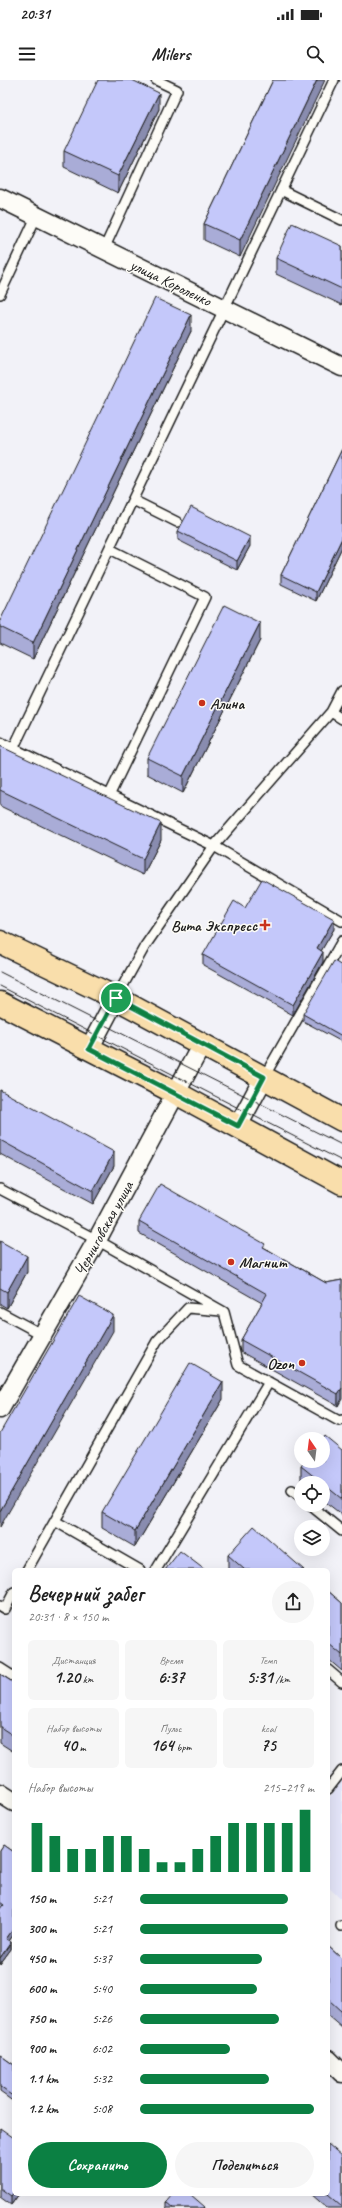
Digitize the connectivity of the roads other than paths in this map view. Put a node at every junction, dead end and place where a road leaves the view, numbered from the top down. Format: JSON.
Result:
{"nodes":[{"id":1,"x":156,"y":80,"type":"edge"},
{"id":2,"x":334,"y":80,"type":"edge"},
{"id":3,"x":281,"y":190,"type":"junction"},
{"id":4,"x":0,"y":198,"type":"edge"},
{"id":5,"x":37,"y":215,"type":"junction"},
{"id":6,"x":342,"y":220,"type":"edge"},
{"id":7,"x":104,"y":248,"type":"junction"},
{"id":8,"x":0,"y":294,"type":"edge"},
{"id":9,"x":225,"y":309,"type":"junction"},
{"id":10,"x":342,"y":367,"type":"edge"},
{"id":11,"x":133,"y":500,"type":"junction"},
{"id":12,"x":177,"y":522,"type":"dead end"},
{"id":13,"x":110,"y":549,"type":"junction"},
{"id":14,"x":342,"y":691,"type":"edge"},
{"id":15,"x":331,"y":712,"type":"junction"},
{"id":16,"x":342,"y":719,"type":"edge"},
{"id":17,"x":0,"y":742,"type":"edge"},
{"id":18,"x":13,"y":749,"type":"junction"},
{"id":19,"x":109,"y":796,"type":"junction"},
{"id":20,"x":214,"y":846,"type":"junction"},
{"id":21,"x":342,"y":921,"type":"edge"},
{"id":22,"x":0,"y":942,"type":"edge"},
{"id":23,"x":342,"y":942,"type":"edge"},
{"id":24,"x":116,"y":998,"type":"junction"},
{"id":25,"x":0,"y":1003,"type":"edge"},
{"id":26,"x":202,"y":1044,"type":"junction"},
{"id":27,"x":89,"y":1049,"type":"junction"},
{"id":28,"x":264,"y":1077,"type":"junction"},
{"id":29,"x":176,"y":1093,"type":"junction"},
{"id":30,"x":342,"y":1120,"type":"edge"},
{"id":31,"x":238,"y":1126,"type":"junction"},
{"id":32,"x":342,"y":1183,"type":"edge"},
{"id":33,"x":0,"y":1189,"type":"edge"},
{"id":34,"x":97,"y":1240,"type":"junction"},
{"id":35,"x":0,"y":1312,"type":"edge"},
{"id":36,"x":224,"y":1312,"type":"junction"},
{"id":37,"x":43,"y":1335,"type":"junction"},
{"id":38,"x":269,"y":1382,"type":"junction"},
{"id":39,"x":0,"y":1409,"type":"edge"},
{"id":40,"x":342,"y":1420,"type":"edge"},
{"id":41,"x":319,"y":1512,"type":"edge"},
{"id":42,"x":55,"y":1520,"type":"junction"},
{"id":43,"x":342,"y":1531,"type":"edge"},
{"id":44,"x":28,"y":1568,"type":"edge"},
{"id":45,"x":137,"y":1568,"type":"edge"},
{"id":46,"x":157,"y":1568,"type":"edge"},
{"id":47,"x":12,"y":1595,"type":"edge"},
{"id":48,"x":0,"y":1606,"type":"edge"},
{"id":49,"x":0,"y":1668,"type":"edge"},
{"id":50,"x":330,"y":1672,"type":"edge"},
{"id":51,"x":12,"y":1676,"type":"edge"},
{"id":52,"x":342,"y":1682,"type":"edge"},
{"id":53,"x":342,"y":1771,"type":"edge"},
{"id":54,"x":330,"y":1786,"type":"edge"},
{"id":55,"x":0,"y":1793,"type":"edge"},
{"id":56,"x":12,"y":1801,"type":"edge"},
{"id":57,"x":330,"y":2060,"type":"edge"},
{"id":58,"x":342,"y":2073,"type":"edge"}],
"edges":[{"from":1,"to":7,"type":"lane"},
{"from":2,"to":3,"type":"lane"},
{"from":3,"to":6,"type":"lane"},
{"from":3,"to":9,"type":"lane"},
{"from":4,"to":5,"type":"street","name":"улица Короленко"},
{"from":5,"to":7,"type":"street","name":"улица Короленко"},
{"from":5,"to":8,"type":"lane"},
{"from":7,"to":9,"type":"street","name":"улица Короленко"},
{"from":9,"to":10,"type":"street","name":"улица Короленко"},
{"from":9,"to":11,"type":"lane"},
{"from":11,"to":12,"type":"lane"},
{"from":11,"to":13,"type":"lane"},
{"from":13,"to":18,"type":"lane"},
{"from":13,"to":19,"type":"lane"},
{"from":14,"to":15,"type":"lane"},
{"from":15,"to":16,"type":"lane"},
{"from":15,"to":20,"type":"lane"},
{"from":17,"to":18,"type":"lane"},
{"from":18,"to":19,"type":"lane"},
{"from":19,"to":20,"type":"lane"},
{"from":20,"to":21,"type":"lane"},
{"from":20,"to":24,"type":"lane"},
{"from":22,"to":24,"type":"main road"},
{"from":23,"to":28,"type":"lane"},
{"from":24,"to":26,"type":"main road"},
{"from":24,"to":27,"type":"street"},
{"from":25,"to":27,"type":"main road"},
{"from":26,"to":28,"type":"main road"},
{"from":26,"to":29,"type":"street","name":"Черниговская улица"},
{"from":27,"to":29,"type":"main road"},
{"from":28,"to":30,"type":"main road"},
{"from":28,"to":31,"type":"street"},
{"from":29,"to":31,"type":"main road"},
{"from":29,"to":34,"type":"street","name":"Черниговская улица"},
{"from":31,"to":32,"type":"main road"},
{"from":33,"to":34,"type":"lane"},
{"from":34,"to":36,"type":"lane"},
{"from":34,"to":37,"type":"street","name":"Черниговская улица"},
{"from":35,"to":37,"type":"lane"},
{"from":36,"to":38,"type":"lane"},
{"from":36,"to":42,"type":"lane"},
{"from":37,"to":39,"type":"street","name":"Черниговская улица"},
{"from":38,"to":40,"type":"lane"},
{"from":38,"to":46,"type":"lane"},
{"from":41,"to":43,"type":"lane"},
{"from":42,"to":44,"type":"lane"},
{"from":42,"to":45,"type":"lane"},
{"from":47,"to":48,"type":"lane"},
{"from":49,"to":51,"type":"lane"},
{"from":50,"to":52,"type":"lane"},
{"from":53,"to":54,"type":"lane"},
{"from":55,"to":56,"type":"street"},
{"from":57,"to":58,"type":"street"}]}
